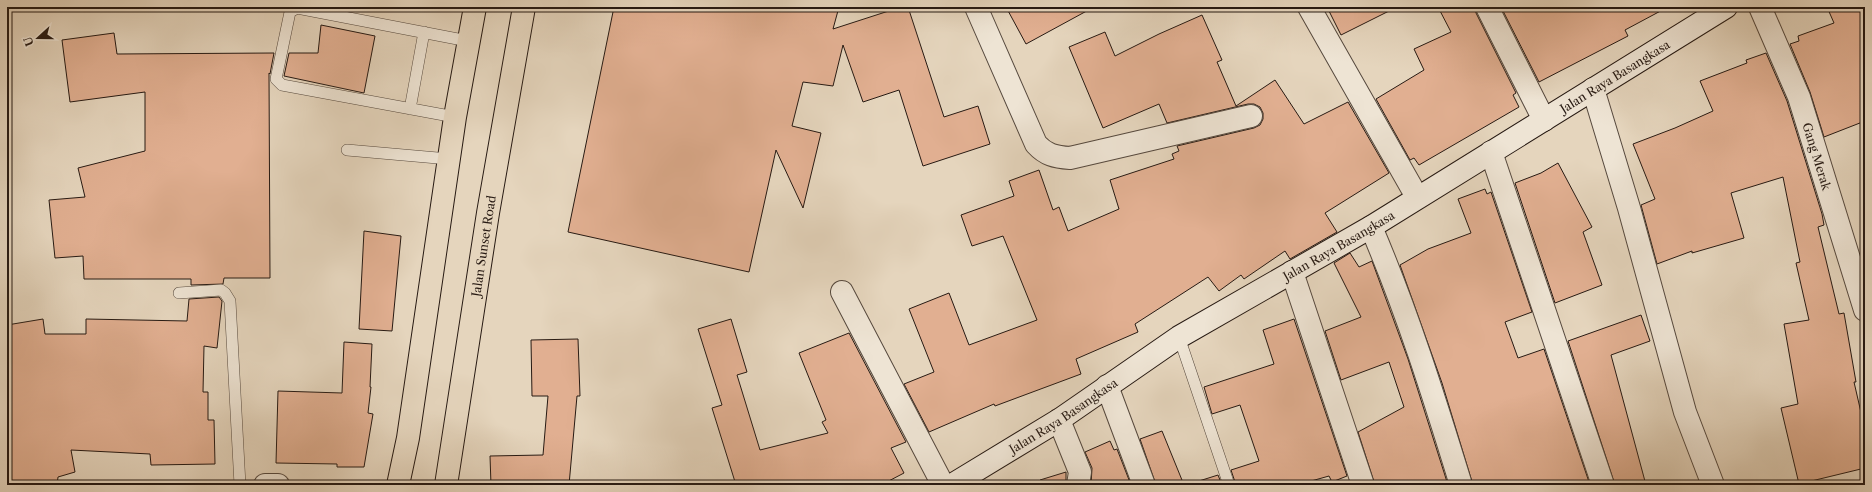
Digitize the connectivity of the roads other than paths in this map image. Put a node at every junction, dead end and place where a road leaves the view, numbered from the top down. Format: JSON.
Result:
{"nodes":[{"id":1,"x":475,"y":7,"type":"edge"},
{"id":2,"x":524,"y":7,"type":"edge"},
{"id":3,"x":976,"y":7,"type":"edge"},
{"id":4,"x":1310,"y":7,"type":"edge"},
{"id":5,"x":1487,"y":7,"type":"edge"},
{"id":6,"x":1726,"y":7,"type":"edge"},
{"id":7,"x":1760,"y":7,"type":"edge"},
{"id":8,"x":424,"y":32,"type":"junction"},
{"id":9,"x":468,"y":41,"type":"junction"},
{"id":10,"x":1593,"y":89,"type":"junction"},
{"id":11,"x":410,"y":110,"type":"junction"},
{"id":12,"x":1251,"y":116,"type":"dead end"},
{"id":13,"x":455,"y":117,"type":"junction"},
{"id":14,"x":1544,"y":120,"type":"junction"},
{"id":15,"x":348,"y":150,"type":"dead end"},
{"id":16,"x":1492,"y":152,"type":"junction"},
{"id":17,"x":450,"y":160,"type":"junction"},
{"id":18,"x":1418,"y":197,"type":"junction"},
{"id":19,"x":1371,"y":227,"type":"junction"},
{"id":20,"x":1292,"y":272,"type":"junction"},
{"id":21,"x":842,"y":292,"type":"dead end"},
{"id":22,"x":179,"y":293,"type":"dead end"},
{"id":23,"x":1865,"y":310,"type":"edge"},
{"id":24,"x":1178,"y":337,"type":"junction"},
{"id":25,"x":1107,"y":386,"type":"junction"},
{"id":26,"x":1059,"y":420,"type":"junction"},
{"id":27,"x":240,"y":485,"type":"edge"},
{"id":28,"x":264,"y":485,"type":"edge"},
{"id":29,"x":274,"y":485,"type":"edge"},
{"id":30,"x":278,"y":485,"type":"edge"},
{"id":31,"x":398,"y":485,"type":"edge"},
{"id":32,"x":446,"y":485,"type":"edge"},
{"id":33,"x":943,"y":485,"type":"edge"},
{"id":34,"x":952,"y":485,"type":"edge"},
{"id":35,"x":1078,"y":485,"type":"edge"},
{"id":36,"x":1144,"y":485,"type":"edge"},
{"id":37,"x":1229,"y":485,"type":"edge"},
{"id":38,"x":1363,"y":485,"type":"edge"},
{"id":39,"x":1461,"y":485,"type":"edge"},
{"id":40,"x":1603,"y":485,"type":"edge"},
{"id":41,"x":1713,"y":485,"type":"edge"}],
"edges":[{"from":1,"to":9,"type":"highway"},
{"from":2,"to":32,"type":"highway","name":"Jalan Sunset Road"},
{"from":3,"to":12,"type":"street"},
{"from":4,"to":18,"type":"street"},
{"from":5,"to":14,"type":"street"},
{"from":6,"to":10,"type":"street","name":"Jalan Raya Basangkasa"},
{"from":7,"to":23,"type":"street","name":"Gang Merak"},
{"from":8,"to":9,"type":"lane"},
{"from":8,"to":11,"type":"lane"},
{"from":8,"to":11,"type":"lane"},
{"from":9,"to":13,"type":"highway"},
{"from":10,"to":14,"type":"street","name":"Jalan Raya Basangkasa"},
{"from":10,"to":41,"type":"street"},
{"from":11,"to":13,"type":"lane"},
{"from":13,"to":17,"type":"highway"},
{"from":14,"to":16,"type":"street","name":"Jalan Raya Basangkasa"},
{"from":15,"to":17,"type":"lane"},
{"from":16,"to":18,"type":"street","name":"Jalan Raya Basangkasa"},
{"from":16,"to":40,"type":"street"},
{"from":17,"to":31,"type":"highway"},
{"from":18,"to":19,"type":"street","name":"Jalan Raya Basangkasa"},
{"from":19,"to":20,"type":"street","name":"Jalan Raya Basangkasa"},
{"from":19,"to":39,"type":"street"},
{"from":20,"to":24,"type":"street","name":"Jalan Raya Basangkasa"},
{"from":20,"to":38,"type":"street"},
{"from":21,"to":33,"type":"street"},
{"from":22,"to":27,"type":"lane"},
{"from":24,"to":25,"type":"street","name":"Jalan Raya Basangkasa"},
{"from":24,"to":37,"type":"lane"},
{"from":25,"to":26,"type":"street","name":"Jalan Raya Basangkasa"},
{"from":25,"to":36,"type":"street"},
{"from":26,"to":34,"type":"street","name":"Jalan Raya Basangkasa"},
{"from":26,"to":35,"type":"street"},
{"from":28,"to":29,"type":"street"},
{"from":29,"to":30,"type":"street"}]}
